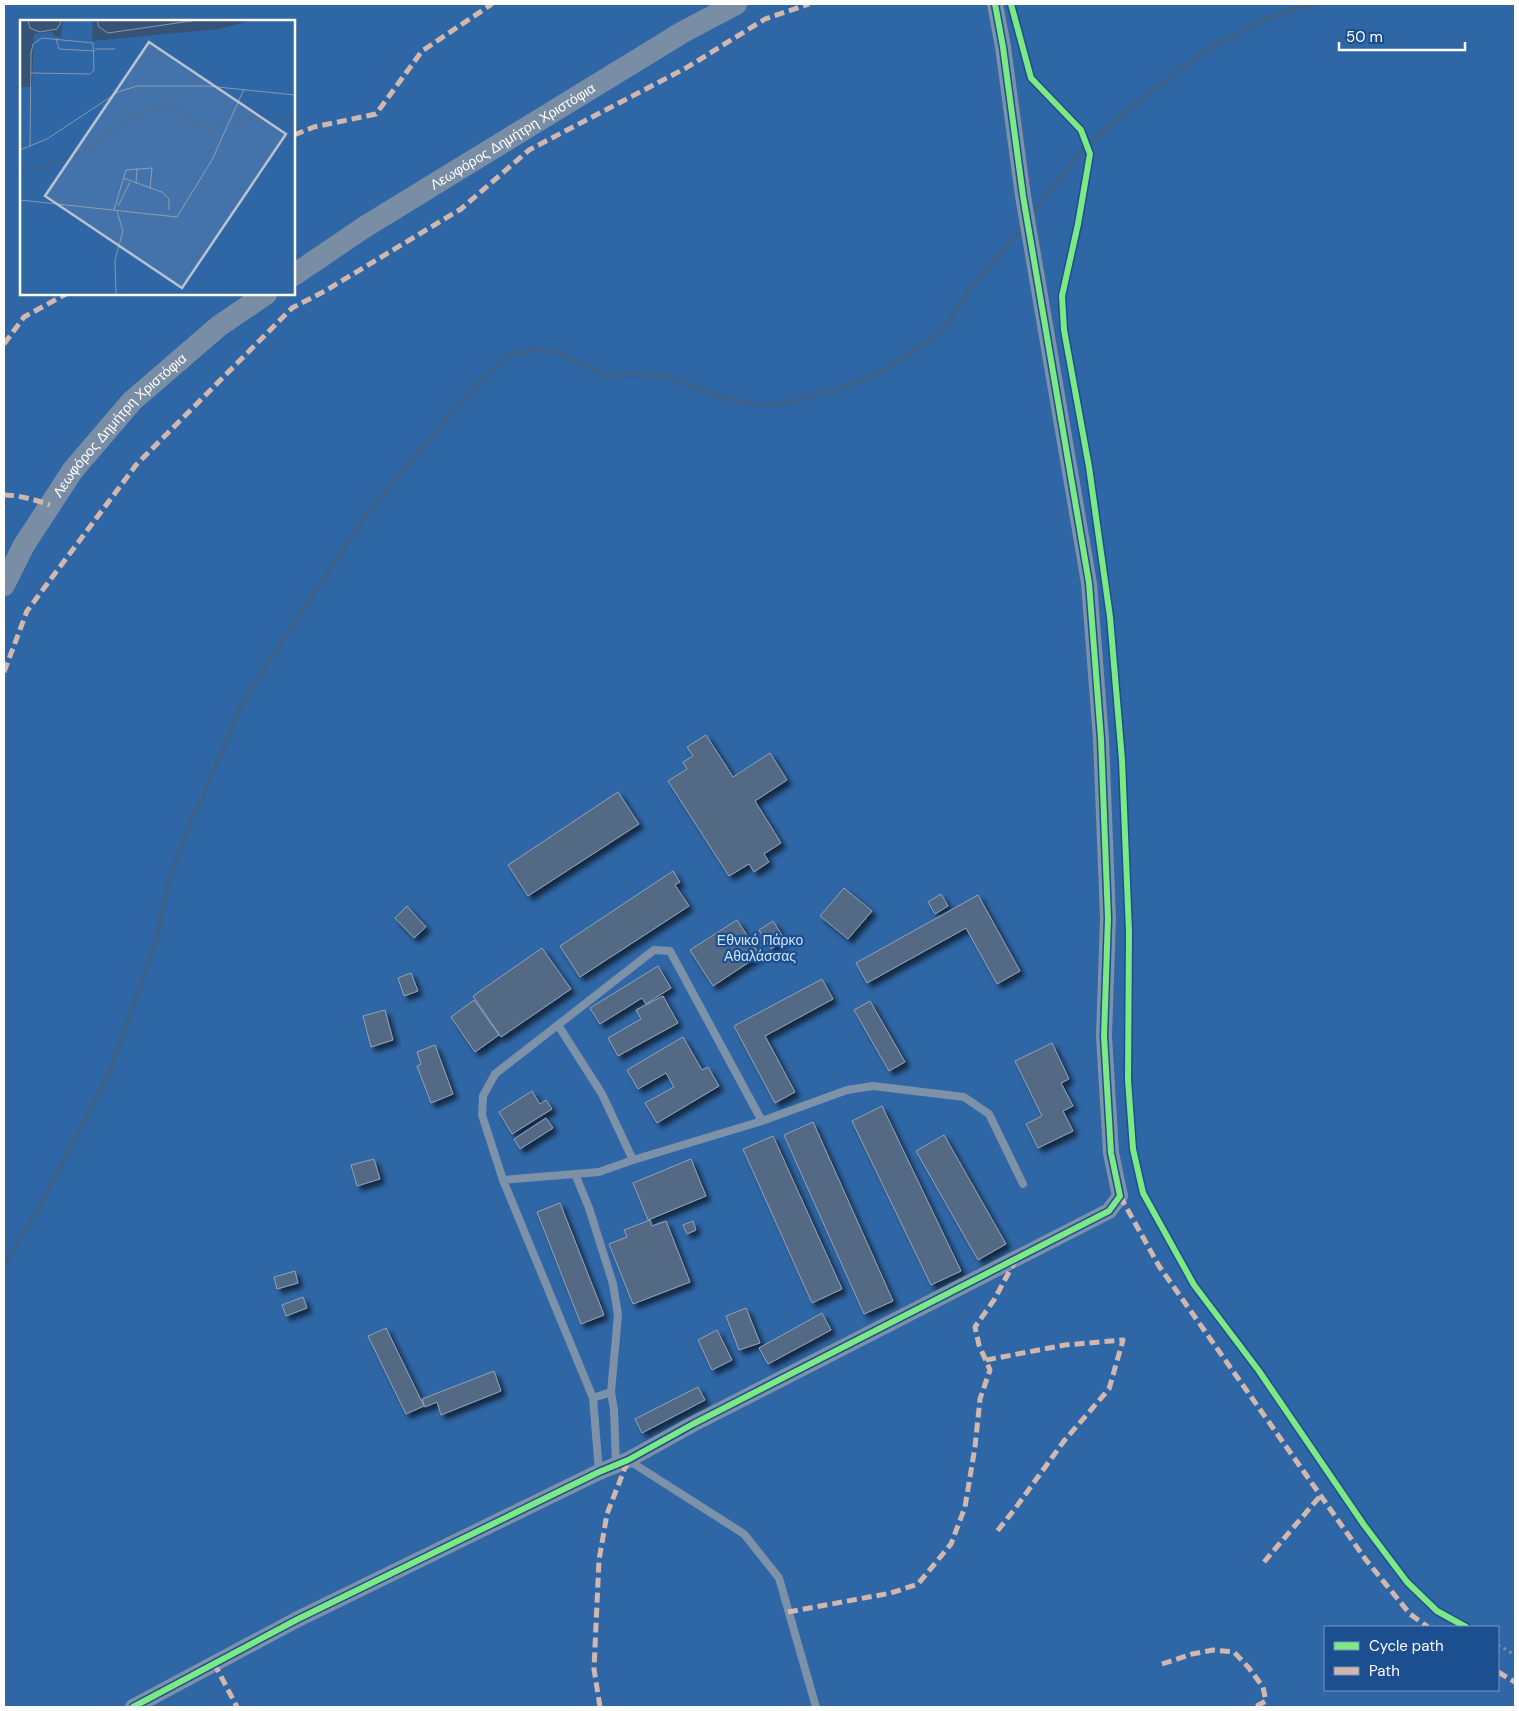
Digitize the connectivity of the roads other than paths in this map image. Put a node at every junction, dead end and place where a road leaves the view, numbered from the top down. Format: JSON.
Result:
{"nodes":[{"id":1,"x":736,"y":4,"type":"edge"},
{"id":2,"x":995,"y":4,"type":"edge"},
{"id":3,"x":295,"y":274,"type":"edge"},
{"id":4,"x":265,"y":295,"type":"edge"},
{"id":5,"x":4,"y":585,"type":"edge"},
{"id":6,"x":558,"y":1025,"type":"junction"},
{"id":7,"x":762,"y":1121,"type":"junction"},
{"id":8,"x":633,"y":1160,"type":"junction"},
{"id":9,"x":575,"y":1174,"type":"junction"},
{"id":10,"x":503,"y":1180,"type":"junction"},
{"id":11,"x":1023,"y":1184,"type":"dead end"},
{"id":12,"x":611,"y":1392,"type":"junction"},
{"id":13,"x":593,"y":1398,"type":"junction"},
{"id":14,"x":622,"y":1463,"type":"junction"},
{"id":15,"x":599,"y":1472,"type":"junction"},
{"id":16,"x":133,"y":1707,"type":"edge"},
{"id":17,"x":816,"y":1707,"type":"edge"}],
"edges":[{"from":1,"to":3,"type":"main road","name":"Λεωφόρος Δημήτρη Χριστόφια"},
{"from":2,"to":14,"type":"street"},
{"from":4,"to":5,"type":"main road","name":"Λεωφόρος Δημήτρη Χριστόφια"},
{"from":6,"to":7,"type":"lane"},
{"from":6,"to":8,"type":"lane"},
{"from":6,"to":10,"type":"lane"},
{"from":7,"to":8,"type":"lane"},
{"from":7,"to":11,"type":"lane"},
{"from":8,"to":9,"type":"lane"},
{"from":9,"to":10,"type":"lane"},
{"from":9,"to":12,"type":"lane"},
{"from":10,"to":13,"type":"lane"},
{"from":12,"to":13,"type":"lane"},
{"from":12,"to":14,"type":"lane"},
{"from":13,"to":15,"type":"lane"},
{"from":14,"to":15,"type":"street"},
{"from":14,"to":17,"type":"lane"},
{"from":15,"to":16,"type":"street"}]}
